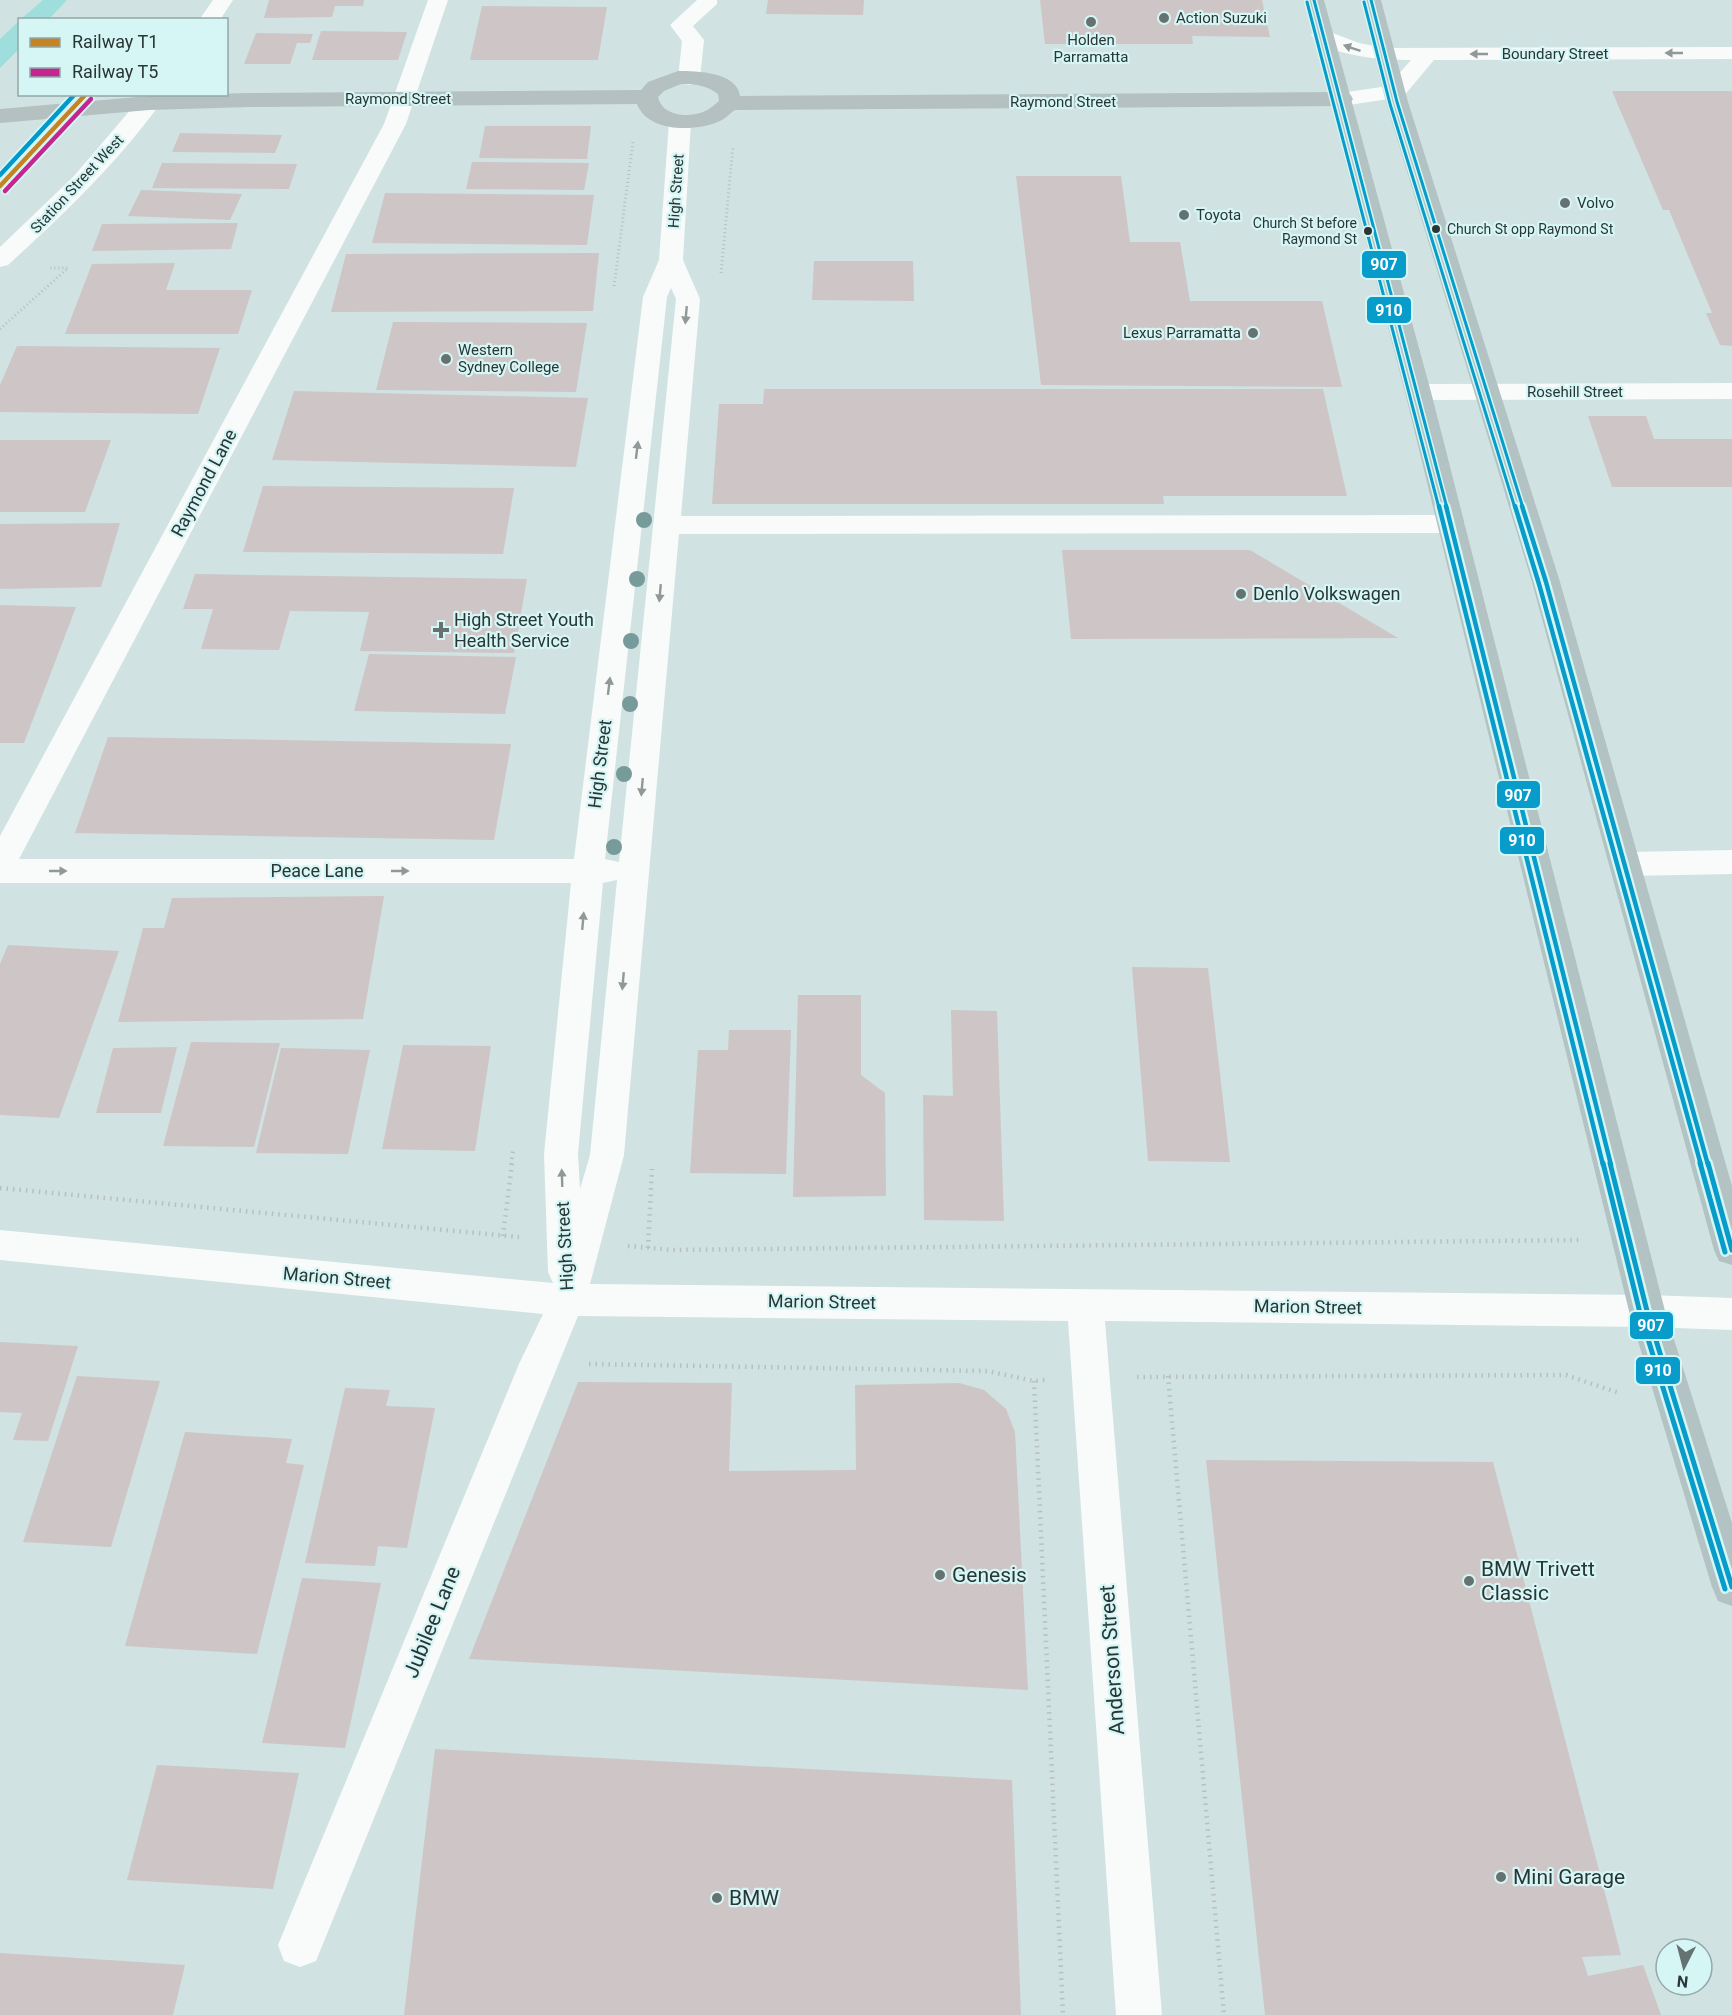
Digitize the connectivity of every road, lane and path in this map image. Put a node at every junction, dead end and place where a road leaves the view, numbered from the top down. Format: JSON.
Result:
{"nodes":[{"id":1,"x":223,"y":0,"type":"edge"},
{"id":2,"x":438,"y":0,"type":"edge"},
{"id":3,"x":707,"y":0,"type":"edge"},
{"id":4,"x":1314,"y":0,"type":"edge"},
{"id":5,"x":1371,"y":0,"type":"edge"},
{"id":6,"x":210,"y":18,"type":"edge"},
{"id":7,"x":1322,"y":35,"type":"junction"},
{"id":8,"x":1732,"y":53,"type":"edge"},
{"id":9,"x":1384,"y":54,"type":"junction"},
{"id":10,"x":1428,"y":54,"type":"junction"},
{"id":11,"x":689,"y":78,"type":"junction"},
{"id":12,"x":1395,"y":92,"type":"junction"},
{"id":13,"x":646,"y":97,"type":"junction"},
{"id":14,"x":153,"y":99,"type":"edge"},
{"id":15,"x":1342,"y":99,"type":"junction"},
{"id":16,"x":403,"y":100,"type":"junction"},
{"id":17,"x":730,"y":103,"type":"junction"},
{"id":18,"x":0,"y":116,"type":"edge"},
{"id":19,"x":680,"y":122,"type":"junction"},
{"id":20,"x":0,"y":260,"type":"edge"},
{"id":21,"x":671,"y":260,"type":"junction"},
{"id":22,"x":1732,"y":391,"type":"edge"},
{"id":23,"x":1418,"y":392,"type":"junction"},
{"id":24,"x":1486,"y":393,"type":"junction"},
{"id":25,"x":632,"y":495,"type":"junction"},
{"id":26,"x":669,"y":495,"type":"junction"},
{"id":27,"x":1451,"y":524,"type":"junction"},
{"id":28,"x":667,"y":525,"type":"junction"},
{"id":29,"x":664,"y":555,"type":"junction"},
{"id":30,"x":625,"y":556,"type":"junction"},
{"id":31,"x":1732,"y":862,"type":"edge"},
{"id":32,"x":1626,"y":864,"type":"junction"},
{"id":33,"x":0,"y":865,"type":"edge"},
{"id":34,"x":634,"y":870,"type":"junction"},
{"id":35,"x":0,"y":871,"type":"edge"},
{"id":36,"x":588,"y":871,"type":"junction"},
{"id":37,"x":0,"y":1188,"type":"edge"},
{"id":38,"x":574,"y":1240,"type":"junction"},
{"id":39,"x":1583,"y":1240,"type":"dead end"},
{"id":40,"x":0,"y":1245,"type":"edge"},
{"id":41,"x":1732,"y":1250,"type":"edge"},
{"id":42,"x":567,"y":1300,"type":"junction"},
{"id":43,"x":1085,"y":1305,"type":"junction"},
{"id":44,"x":1647,"y":1311,"type":"junction"},
{"id":45,"x":1732,"y":1314,"type":"edge"},
{"id":46,"x":1168,"y":1376,"type":"dead end"},
{"id":47,"x":1034,"y":1381,"type":"dead end"},
{"id":48,"x":1732,"y":1587,"type":"edge"},
{"id":49,"x":300,"y":1945,"type":"dead end"},
{"id":50,"x":1063,"y":2015,"type":"edge"},
{"id":51,"x":1139,"y":2015,"type":"edge"},
{"id":52,"x":1224,"y":2015,"type":"edge"}],
"edges":[{"from":1,"to":6,"type":"street"},
{"from":2,"to":16,"type":"street","name":"Raymond Lane"},
{"from":3,"to":11,"type":"street"},
{"from":4,"to":7,"type":"highway"},
{"from":5,"to":9,"type":"highway"},
{"from":9,"to":7,"type":"street","name":"Boundary Street","one_way":true},
{"from":7,"to":15,"type":"highway"},
{"from":8,"to":10,"type":"street","name":"Boundary Street","one_way":true},
{"from":9,"to":10,"type":"street","name":"Boundary Street"},
{"from":9,"to":12,"type":"highway"},
{"from":10,"to":12,"type":"street"},
{"from":11,"to":13,"type":"main road"},
{"from":11,"to":17,"type":"main road"},
{"from":12,"to":15,"type":"street","name":"Raymond Street"},
{"from":12,"to":24,"type":"highway"},
{"from":13,"to":16,"type":"main road","name":"Raymond Street"},
{"from":13,"to":19,"type":"main road"},
{"from":14,"to":16,"type":"main road","name":"Raymond Street"},
{"from":14,"to":18,"type":"main road","name":"Raymond Street"},
{"from":14,"to":20,"type":"street","name":"Station Street West"},
{"from":15,"to":17,"type":"main road","name":"Raymond Street"},
{"from":15,"to":23,"type":"highway"},
{"from":16,"to":33,"type":"street","name":"Raymond Lane"},
{"from":17,"to":19,"type":"main road"},
{"from":19,"to":21,"type":"street","name":"High Street"},
{"from":25,"to":21,"type":"street","name":"High Street","one_way":true},
{"from":21,"to":26,"type":"street","name":"High Street","one_way":true},
{"from":22,"to":24,"type":"street","name":"Rosehill Street"},
{"from":23,"to":24,"type":"street","name":"Rosehill Street"},
{"from":23,"to":27,"type":"highway"},
{"from":24,"to":32,"type":"highway"},
{"from":25,"to":26,"type":"street"},
{"from":25,"to":30,"type":"street","name":"High Street"},
{"from":26,"to":28,"type":"street","name":"High Street"},
{"from":27,"to":28,"type":"street"},
{"from":27,"to":44,"type":"highway"},
{"from":28,"to":29,"type":"street","name":"High Street"},
{"from":29,"to":30,"type":"street"},
{"from":29,"to":34,"type":"street","name":"High Street","one_way":true},
{"from":36,"to":30,"type":"street","name":"High Street","one_way":true},
{"from":31,"to":32,"type":"street"},
{"from":32,"to":41,"type":"highway"},
{"from":34,"to":36,"type":"street","name":"Peace Lane"},
{"from":34,"to":38,"type":"street","name":"High Street","one_way":true},
{"from":35,"to":36,"type":"street","name":"Peace Lane","one_way":true},
{"from":38,"to":36,"type":"street","name":"High Street","one_way":true},
{"from":37,"to":38,"type":"path"},
{"from":38,"to":39,"type":"path"},
{"from":38,"to":42,"type":"street","name":"High Street"},
{"from":40,"to":42,"type":"street","name":"Marion Street"},
{"from":42,"to":43,"type":"street","name":"Marion Street"},
{"from":42,"to":49,"type":"street","name":"Jubilee Lane"},
{"from":43,"to":44,"type":"street","name":"Marion Street"},
{"from":43,"to":51,"type":"street","name":"Anderson Street"},
{"from":44,"to":45,"type":"street","name":"Marion Street"},
{"from":44,"to":48,"type":"highway"},
{"from":46,"to":52,"type":"path"},
{"from":47,"to":50,"type":"path"}]}
